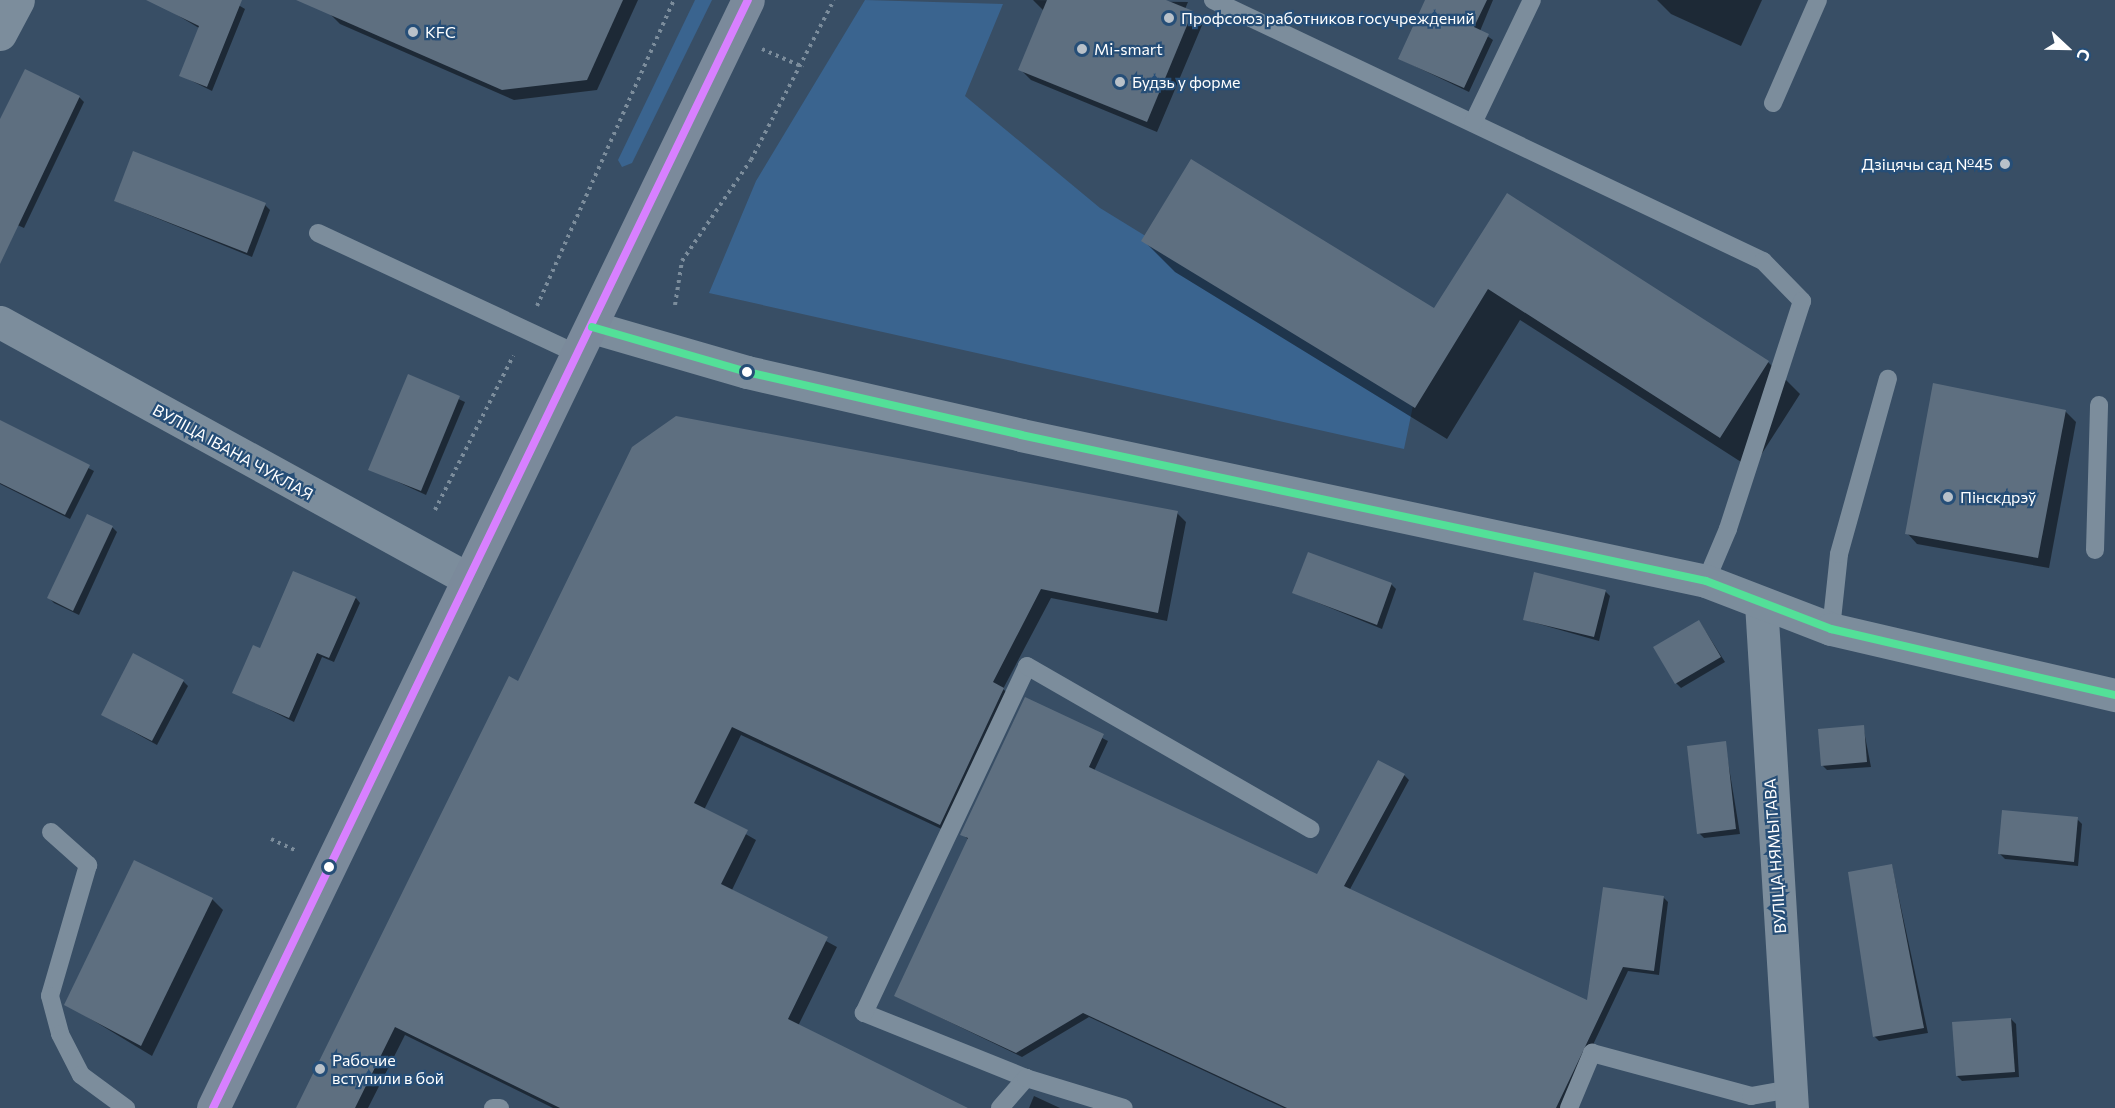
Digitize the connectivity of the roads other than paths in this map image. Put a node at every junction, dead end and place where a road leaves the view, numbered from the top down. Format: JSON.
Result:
{"nodes":[{"id":1,"x":18,"y":0,"type":"edge"},
{"id":2,"x":748,"y":0,"type":"edge"},
{"id":3,"x":1213,"y":0,"type":"edge"},
{"id":4,"x":1532,"y":0,"type":"edge"},
{"id":5,"x":1818,"y":0,"type":"edge"},
{"id":6,"x":0,"y":34,"type":"edge"},
{"id":7,"x":1773,"y":103,"type":"dead end"},
{"id":8,"x":1473,"y":123,"type":"junction"},
{"id":9,"x":318,"y":233,"type":"dead end"},
{"id":10,"x":0,"y":322,"type":"edge"},
{"id":11,"x":585,"y":341,"type":"junction"},
{"id":12,"x":1888,"y":379,"type":"dead end"},
{"id":13,"x":2099,"y":405,"type":"dead end"},
{"id":14,"x":2095,"y":550,"type":"dead end"},
{"id":15,"x":468,"y":579,"type":"junction"},
{"id":16,"x":1706,"y":581,"type":"junction"},
{"id":17,"x":1761,"y":603,"type":"junction"},
{"id":18,"x":1832,"y":629,"type":"junction"},
{"id":19,"x":2115,"y":695,"type":"edge"},
{"id":20,"x":1311,"y":829,"type":"dead end"},
{"id":21,"x":51,"y":832,"type":"dead end"},
{"id":22,"x":1026,"y":1078,"type":"junction"},
{"id":23,"x":1791,"y":1098,"type":"edge"},
{"id":24,"x":126,"y":1108,"type":"edge"},
{"id":25,"x":213,"y":1108,"type":"edge"},
{"id":26,"x":493,"y":1108,"type":"edge"},
{"id":27,"x":500,"y":1108,"type":"edge"},
{"id":28,"x":1000,"y":1108,"type":"edge"},
{"id":29,"x":1124,"y":1108,"type":"edge"},
{"id":30,"x":1569,"y":1108,"type":"edge"}],
"edges":[{"from":1,"to":6,"type":"street"},
{"from":2,"to":11,"type":"main road"},
{"from":3,"to":8,"type":"lane"},
{"from":4,"to":8,"type":"lane"},
{"from":5,"to":7,"type":"lane"},
{"from":8,"to":16,"type":"lane"},
{"from":9,"to":11,"type":"lane"},
{"from":10,"to":15,"type":"street","name":"ВУЛІЦА ІВАНА ЧУКЛАЯ"},
{"from":11,"to":15,"type":"main road"},
{"from":11,"to":16,"type":"street"},
{"from":12,"to":18,"type":"lane"},
{"from":13,"to":14,"type":"lane"},
{"from":15,"to":25,"type":"main road"},
{"from":16,"to":17,"type":"street"},
{"from":17,"to":18,"type":"street"},
{"from":17,"to":23,"type":"street","name":"ВУЛІЦА НЯМЫТАВА"},
{"from":18,"to":19,"type":"street"},
{"from":20,"to":22,"type":"lane"},
{"from":21,"to":24,"type":"lane"},
{"from":22,"to":28,"type":"lane"},
{"from":22,"to":29,"type":"lane"},
{"from":23,"to":30,"type":"lane"},
{"from":26,"to":27,"type":"lane"}]}
